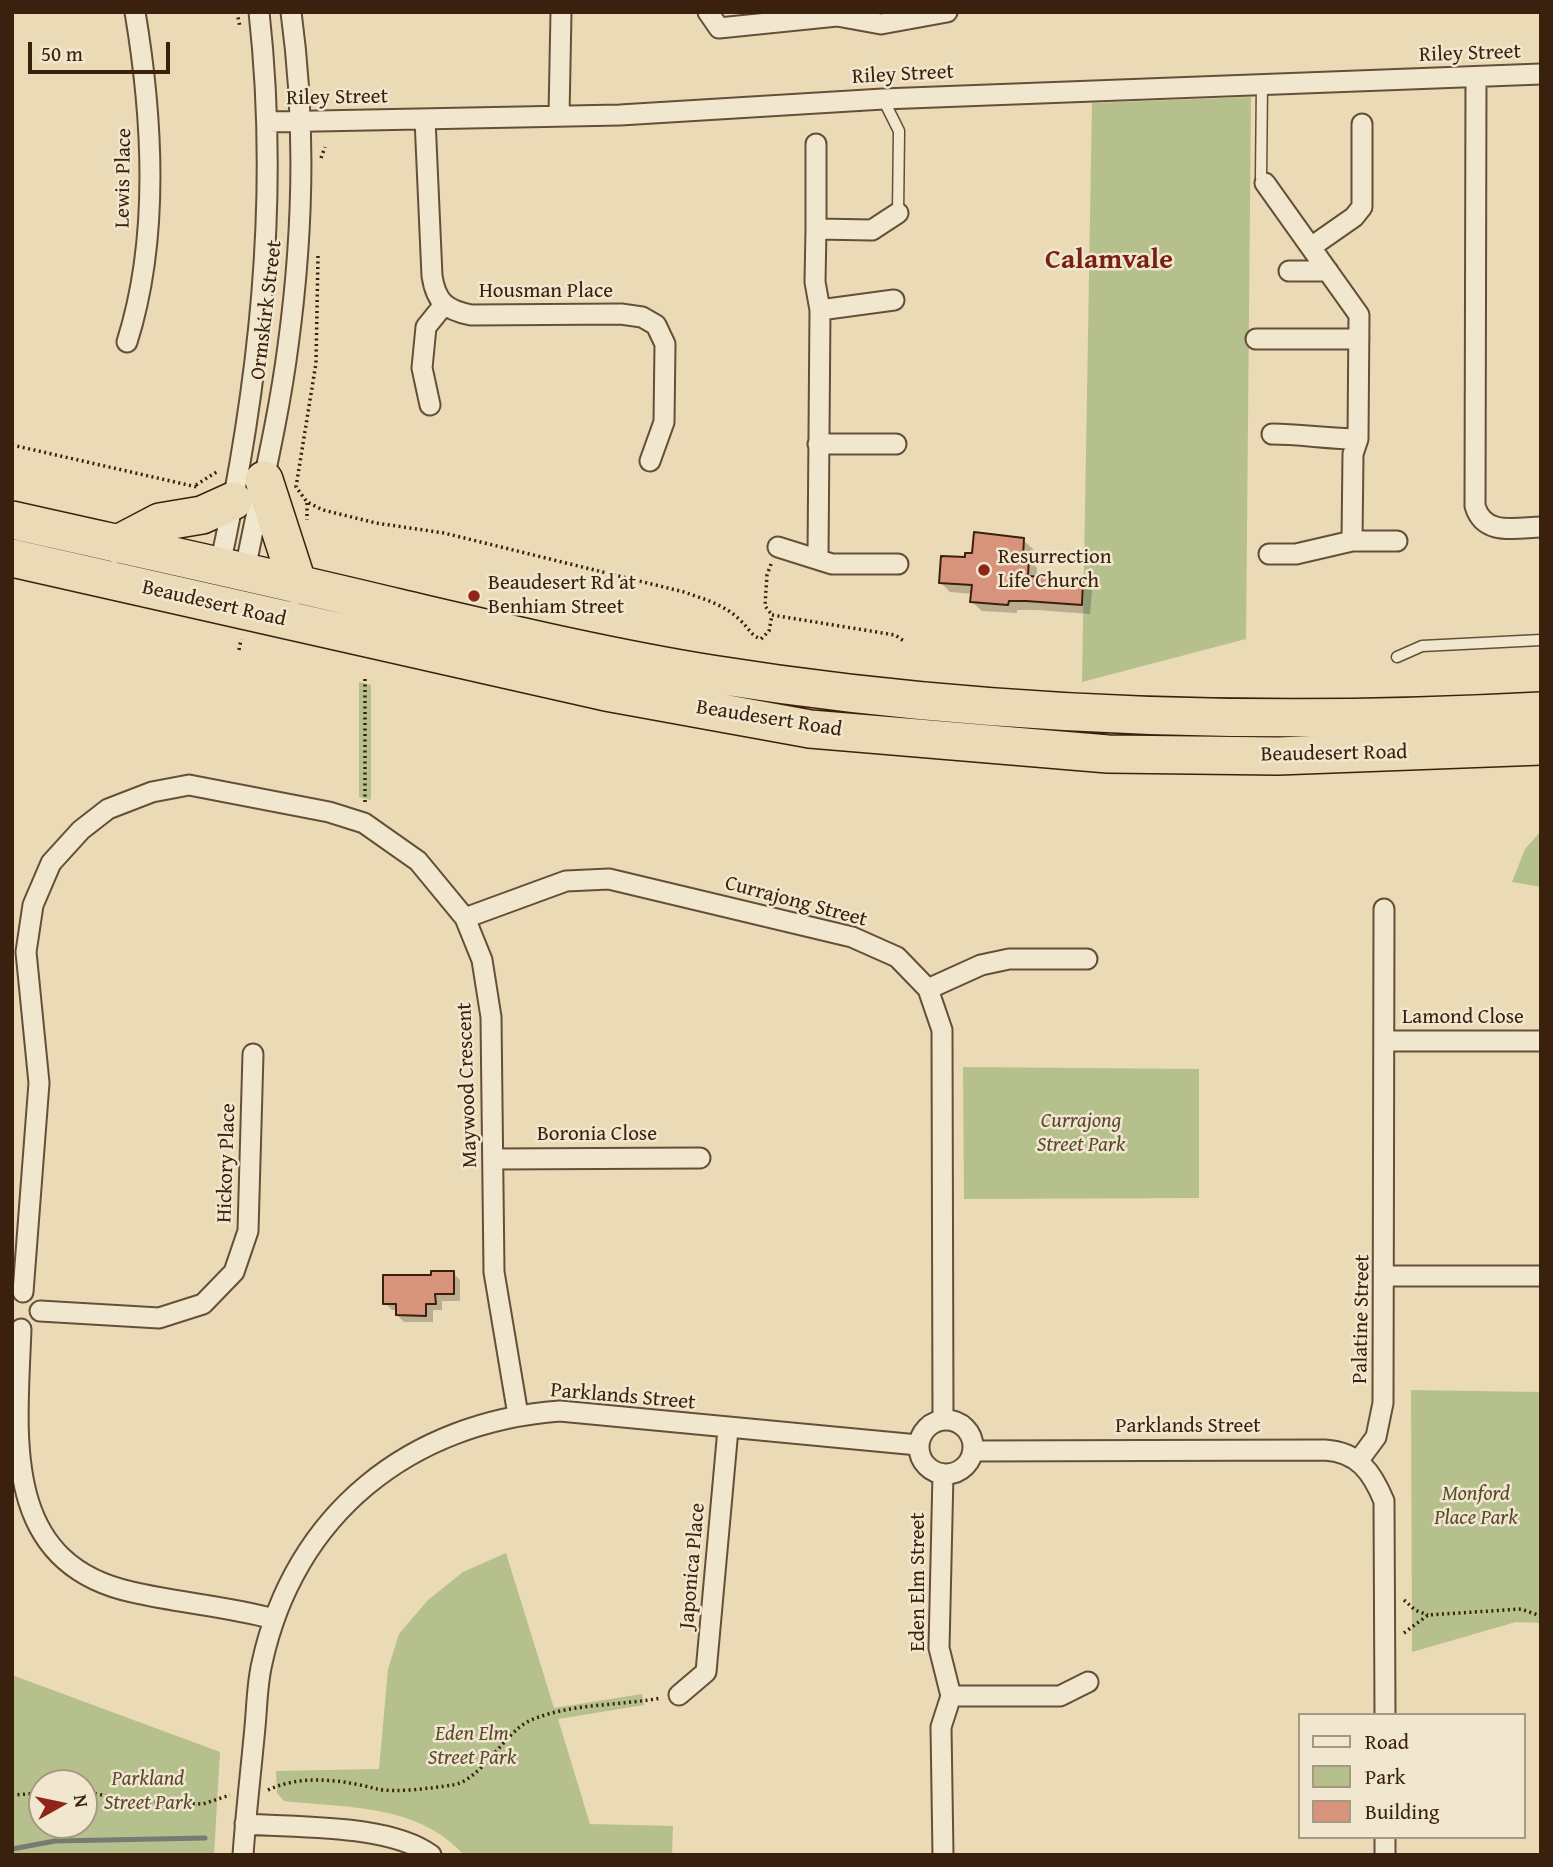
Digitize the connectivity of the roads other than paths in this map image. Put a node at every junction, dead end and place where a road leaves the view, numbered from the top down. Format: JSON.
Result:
{"nodes":[{"id":1,"x":135,"y":12,"type":"edge"},
{"id":2,"x":259,"y":12,"type":"edge"},
{"id":3,"x":291,"y":12,"type":"edge"},
{"id":4,"x":561,"y":12,"type":"edge"},
{"id":5,"x":708,"y":12,"type":"edge"},
{"id":6,"x":947,"y":12,"type":"edge"},
{"id":7,"x":837,"y":14,"type":"edge"},
{"id":8,"x":1541,"y":74,"type":"edge"},
{"id":9,"x":1476,"y":76,"type":"junction"},
{"id":10,"x":1262,"y":83,"type":"junction"},
{"id":11,"x":883,"y":99,"type":"junction"},
{"id":12,"x":559,"y":117,"type":"junction"},
{"id":13,"x":425,"y":119,"type":"junction"},
{"id":14,"x":299,"y":120,"type":"junction"},
{"id":15,"x":267,"y":122,"type":"junction"},
{"id":16,"x":1362,"y":124,"type":"dead end"},
{"id":17,"x":816,"y":144,"type":"dead end"},
{"id":18,"x":1265,"y":183,"type":"joint"},
{"id":19,"x":898,"y":213,"type":"joint"},
{"id":20,"x":816,"y":229,"type":"junction"},
{"id":21,"x":1311,"y":247,"type":"junction"},
{"id":22,"x":1289,"y":271,"type":"dead end"},
{"id":23,"x":1328,"y":271,"type":"junction"},
{"id":24,"x":894,"y":300,"type":"dead end"},
{"id":25,"x":443,"y":306,"type":"junction"},
{"id":26,"x":820,"y":310,"type":"junction"},
{"id":27,"x":1256,"y":339,"type":"dead end"},
{"id":28,"x":1359,"y":339,"type":"junction"},
{"id":29,"x":127,"y":342,"type":"dead end"},
{"id":30,"x":430,"y":405,"type":"dead end"},
{"id":31,"x":1272,"y":434,"type":"dead end"},
{"id":32,"x":1358,"y":439,"type":"junction"},
{"id":33,"x":818,"y":444,"type":"junction"},
{"id":34,"x":896,"y":444,"type":"dead end"},
{"id":35,"x":650,"y":461,"type":"dead end"},
{"id":36,"x":264,"y":480,"type":"junction"},
{"id":37,"x":233,"y":501,"type":"junction"},
{"id":38,"x":12,"y":520,"type":"edge"},
{"id":39,"x":1541,"y":527,"type":"edge"},
{"id":40,"x":1352,"y":541,"type":"junction"},
{"id":41,"x":1397,"y":541,"type":"dead end"},
{"id":42,"x":118,"y":544,"type":"junction"},
{"id":43,"x":778,"y":547,"type":"road end"},
{"id":44,"x":1269,"y":554,"type":"dead end"},
{"id":45,"x":818,"y":557,"type":"junction"},
{"id":46,"x":12,"y":558,"type":"edge"},
{"id":47,"x":898,"y":564,"type":"dead end"},
{"id":48,"x":232,"y":570,"type":"junction"},
{"id":49,"x":298,"y":585,"type":"junction"},
{"id":50,"x":225,"y":606,"type":"junction"},
{"id":51,"x":1541,"y":640,"type":"edge"},
{"id":52,"x":1397,"y":657,"type":"dead end"},
{"id":53,"x":1541,"y":711,"type":"edge"},
{"id":54,"x":1541,"y":746,"type":"edge"},
{"id":55,"x":1384,"y":909,"type":"dead end"},
{"id":56,"x":465,"y":918,"type":"junction"},
{"id":57,"x":1087,"y":959,"type":"dead end"},
{"id":58,"x":928,"y":989,"type":"junction"},
{"id":59,"x":1385,"y":1041,"type":"junction"},
{"id":60,"x":1541,"y":1041,"type":"edge"},
{"id":61,"x":254,"y":1055,"type":"dead end"},
{"id":62,"x":700,"y":1158,"type":"dead end"},
{"id":63,"x":494,"y":1159,"type":"junction"},
{"id":64,"x":1386,"y":1276,"type":"junction"},
{"id":65,"x":1541,"y":1276,"type":"edge"},
{"id":66,"x":18,"y":1294,"type":"edge"},
{"id":67,"x":40,"y":1311,"type":"junction"},
{"id":68,"x":17,"y":1327,"type":"edge"},
{"id":69,"x":517,"y":1415,"type":"junction"},
{"id":70,"x":943,"y":1419,"type":"junction"},
{"id":71,"x":728,"y":1429,"type":"junction"},
{"id":72,"x":918,"y":1444,"type":"junction"},
{"id":73,"x":973,"y":1451,"type":"junction"},
{"id":74,"x":1359,"y":1460,"type":"junction"},
{"id":75,"x":943,"y":1474,"type":"junction"},
{"id":76,"x":274,"y":1619,"type":"junction"},
{"id":77,"x":1088,"y":1682,"type":"dead end"},
{"id":78,"x":679,"y":1695,"type":"road end"},
{"id":79,"x":951,"y":1696,"type":"junction"},
{"id":80,"x":1385,"y":1713,"type":"edge"},
{"id":81,"x":245,"y":1824,"type":"junction"},
{"id":82,"x":243,"y":1855,"type":"edge"},
{"id":83,"x":431,"y":1855,"type":"edge"},
{"id":84,"x":943,"y":1855,"type":"edge"}],
"edges":[{"from":1,"to":29,"type":"street","name":"Lewis Place"},
{"from":2,"to":15,"type":"street","name":"Ormskirk Street"},
{"from":3,"to":14,"type":"street","name":"Ormskirk Street"},
{"from":4,"to":12,"type":"street"},
{"from":5,"to":7,"type":"street"},
{"from":6,"to":7,"type":"street"},
{"from":8,"to":9,"type":"street","name":"Riley Street"},
{"from":9,"to":10,"type":"street","name":"Riley Street"},
{"from":9,"to":39,"type":"street"},
{"from":10,"to":11,"type":"street","name":"Riley Street"},
{"from":10,"to":18,"type":"lane"},
{"from":11,"to":12,"type":"street","name":"Riley Street"},
{"from":11,"to":19,"type":"lane"},
{"from":12,"to":13,"type":"street","name":"Riley Street"},
{"from":13,"to":14,"type":"street","name":"Riley Street"},
{"from":13,"to":25,"type":"street"},
{"from":14,"to":15,"type":"street","name":"Riley Street"},
{"from":14,"to":36,"type":"street","name":"Ormskirk Street"},
{"from":15,"to":37,"type":"street","name":"Ormskirk Street"},
{"from":16,"to":21,"type":"street"},
{"from":17,"to":20,"type":"street"},
{"from":18,"to":21,"type":"street"},
{"from":19,"to":20,"type":"street"},
{"from":20,"to":26,"type":"street"},
{"from":21,"to":23,"type":"street"},
{"from":22,"to":23,"type":"street"},
{"from":23,"to":28,"type":"street"},
{"from":24,"to":26,"type":"street"},
{"from":25,"to":30,"type":"street"},
{"from":25,"to":35,"type":"street","name":"Housman Place"},
{"from":26,"to":33,"type":"street"},
{"from":27,"to":28,"type":"street"},
{"from":28,"to":32,"type":"street"},
{"from":31,"to":32,"type":"street"},
{"from":32,"to":40,"type":"street"},
{"from":33,"to":34,"type":"street"},
{"from":33,"to":45,"type":"street"},
{"from":36,"to":48,"type":"street","name":"Ormskirk Street"},
{"from":36,"to":49,"type":"highway"},
{"from":37,"to":42,"type":"highway"},
{"from":37,"to":48,"type":"street","name":"Ormskirk Street"},
{"from":38,"to":42,"type":"highway","name":"Beaudesert Road"},
{"from":40,"to":41,"type":"street"},
{"from":40,"to":44,"type":"street"},
{"from":42,"to":48,"type":"highway","name":"Beaudesert Road"},
{"from":43,"to":45,"type":"street"},
{"from":45,"to":47,"type":"street"},
{"from":46,"to":50,"type":"highway","name":"Beaudesert Road"},
{"from":48,"to":49,"type":"highway","name":"Beaudesert Road"},
{"from":48,"to":50,"type":"street","name":"Ormskirk Street"},
{"from":49,"to":53,"type":"highway","name":"Beaudesert Road"},
{"from":50,"to":54,"type":"highway","name":"Beaudesert Road"},
{"from":51,"to":52,"type":"lane"},
{"from":55,"to":59,"type":"street","name":"Palatine Street"},
{"from":56,"to":58,"type":"street","name":"Currajong Street"},
{"from":56,"to":63,"type":"street","name":"Maywood Crescent"},
{"from":56,"to":66,"type":"street","name":"Maywood Crescent"},
{"from":57,"to":58,"type":"street"},
{"from":58,"to":70,"type":"street","name":"Currajong Street"},
{"from":59,"to":60,"type":"street","name":"Lamond Close"},
{"from":59,"to":64,"type":"street","name":"Palatine Street"},
{"from":61,"to":67,"type":"street","name":"Hickory Place"},
{"from":62,"to":63,"type":"street","name":"Boronia Close"},
{"from":63,"to":69,"type":"street","name":"Maywood Crescent"},
{"from":64,"to":65,"type":"street"},
{"from":64,"to":74,"type":"street","name":"Palatine Street"},
{"from":66,"to":67,"type":"street"},
{"from":67,"to":68,"type":"street"},
{"from":68,"to":76,"type":"street"},
{"from":69,"to":71,"type":"street","name":"Parklands Street"},
{"from":69,"to":76,"type":"street","name":"Parklands Street"},
{"from":70,"to":72,"type":"street"},
{"from":70,"to":73,"type":"street"},
{"from":71,"to":72,"type":"street","name":"Parklands Street"},
{"from":71,"to":78,"type":"street","name":"Japonica Place"},
{"from":72,"to":75,"type":"street"},
{"from":73,"to":74,"type":"street","name":"Parklands Street"},
{"from":73,"to":75,"type":"street"},
{"from":74,"to":80,"type":"street"},
{"from":75,"to":79,"type":"street","name":"Eden Elm Street"},
{"from":76,"to":81,"type":"street","name":"Parklands Street"},
{"from":77,"to":79,"type":"street"},
{"from":79,"to":84,"type":"street"},
{"from":81,"to":82,"type":"street","name":"Parklands Street"},
{"from":81,"to":83,"type":"street"}]}
